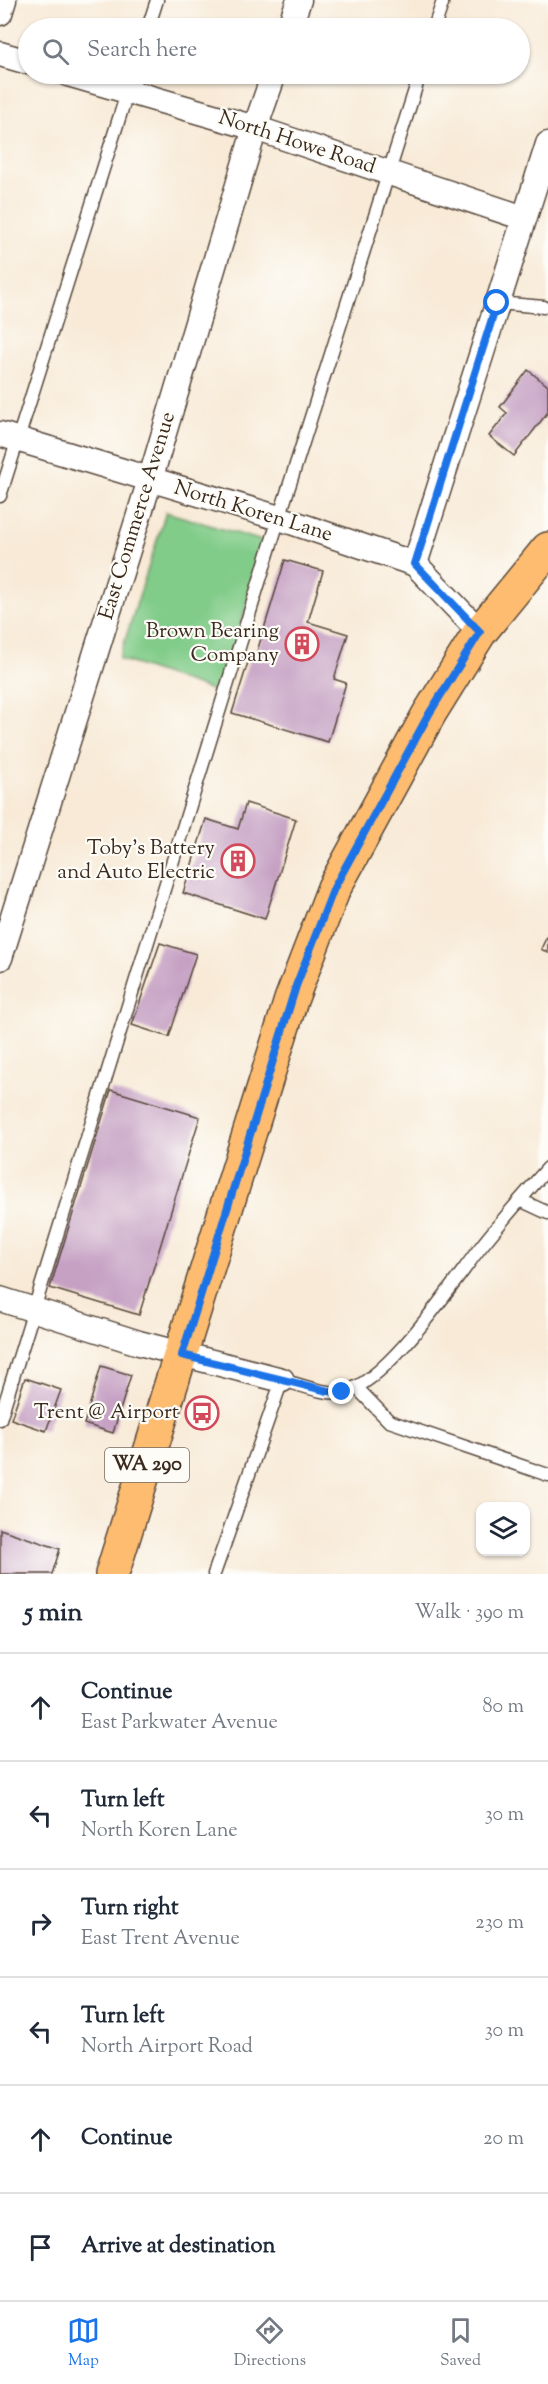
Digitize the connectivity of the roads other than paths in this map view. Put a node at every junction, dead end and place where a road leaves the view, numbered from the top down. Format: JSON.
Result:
{"nodes":[{"id":1,"x":4,"y":0,"type":"edge"},
{"id":2,"x":157,"y":0,"type":"edge"},
{"id":3,"x":299,"y":0,"type":"edge"},
{"id":4,"x":442,"y":4,"type":"dead end"},
{"id":5,"x":0,"y":13,"type":"edge"},
{"id":6,"x":151,"y":18,"type":"edge"},
{"id":7,"x":293,"y":18,"type":"edge"},
{"id":8,"x":437,"y":18,"type":"edge"},
{"id":9,"x":0,"y":54,"type":"edge"},
{"id":10,"x":18,"y":59,"type":"edge"},
{"id":11,"x":129,"y":84,"type":"edge"},
{"id":12,"x":135,"y":84,"type":"edge"},
{"id":13,"x":270,"y":84,"type":"edge"},
{"id":14,"x":417,"y":84,"type":"edge"},
{"id":15,"x":255,"y":128,"type":"junction"},
{"id":16,"x":548,"y":144,"type":"edge"},
{"id":17,"x":388,"y":173,"type":"junction"},
{"id":18,"x":524,"y":218,"type":"junction"},
{"id":19,"x":497,"y":303,"type":"junction"},
{"id":20,"x":547,"y":306,"type":"edge"},
{"id":21,"x":9,"y":437,"type":"edge"},
{"id":22,"x":150,"y":480,"type":"junction"},
{"id":23,"x":0,"y":496,"type":"edge"},
{"id":24,"x":279,"y":518,"type":"junction"},
{"id":25,"x":548,"y":549,"type":"edge"},
{"id":26,"x":415,"y":564,"type":"junction"},
{"id":27,"x":480,"y":632,"type":"junction"},
{"id":28,"x":0,"y":958,"type":"edge"},
{"id":29,"x":548,"y":1168,"type":"edge"},
{"id":30,"x":520,"y":1200,"type":"junction"},
{"id":31,"x":548,"y":1213,"type":"edge"},
{"id":32,"x":0,"y":1299,"type":"edge"},
{"id":33,"x":34,"y":1310,"type":"junction"},
{"id":34,"x":182,"y":1355,"type":"junction"},
{"id":35,"x":282,"y":1380,"type":"junction"},
{"id":36,"x":356,"y":1387,"type":"junction"},
{"id":37,"x":0,"y":1419,"type":"edge"},
{"id":38,"x":548,"y":1475,"type":"edge"},
{"id":39,"x":112,"y":1574,"type":"edge"},
{"id":40,"x":214,"y":1574,"type":"edge"}],
"edges":[{"from":1,"to":5,"type":"street"},
{"from":2,"to":6,"type":"lane"},
{"from":3,"to":7,"type":"street"},
{"from":4,"to":8,"type":"lane"},
{"from":9,"to":10,"type":"street"},
{"from":11,"to":21,"type":"lane"},
{"from":12,"to":15,"type":"street","name":"North Howe Road"},
{"from":13,"to":15,"type":"street","name":"East Commerce Avenue"},
{"from":14,"to":17,"type":"lane"},
{"from":15,"to":17,"type":"street","name":"North Howe Road"},
{"from":15,"to":22,"type":"street","name":"East Commerce Avenue"},
{"from":16,"to":18,"type":"street"},
{"from":17,"to":18,"type":"street","name":"North Howe Road"},
{"from":17,"to":24,"type":"lane"},
{"from":18,"to":19,"type":"street"},
{"from":19,"to":20,"type":"lane"},
{"from":19,"to":26,"type":"street"},
{"from":21,"to":22,"type":"street","name":"North Koren Lane"},
{"from":21,"to":23,"type":"lane"},
{"from":22,"to":24,"type":"street","name":"North Koren Lane"},
{"from":22,"to":28,"type":"street","name":"East Commerce Avenue"},
{"from":24,"to":26,"type":"street","name":"North Koren Lane"},
{"from":24,"to":33,"type":"lane"},
{"from":25,"to":27,"type":"main road","number":"WA 290"},
{"from":26,"to":27,"type":"street","name":"North Koren Lane"},
{"from":27,"to":34,"type":"main road","number":"WA 290"},
{"from":29,"to":30,"type":"lane"},
{"from":30,"to":31,"type":"lane"},
{"from":30,"to":36,"type":"lane"},
{"from":32,"to":33,"type":"street"},
{"from":33,"to":34,"type":"street"},
{"from":33,"to":37,"type":"lane"},
{"from":34,"to":35,"type":"street"},
{"from":34,"to":39,"type":"main road","number":"WA 290"},
{"from":35,"to":36,"type":"lane"},
{"from":35,"to":40,"type":"lane"},
{"from":36,"to":38,"type":"lane"}]}
